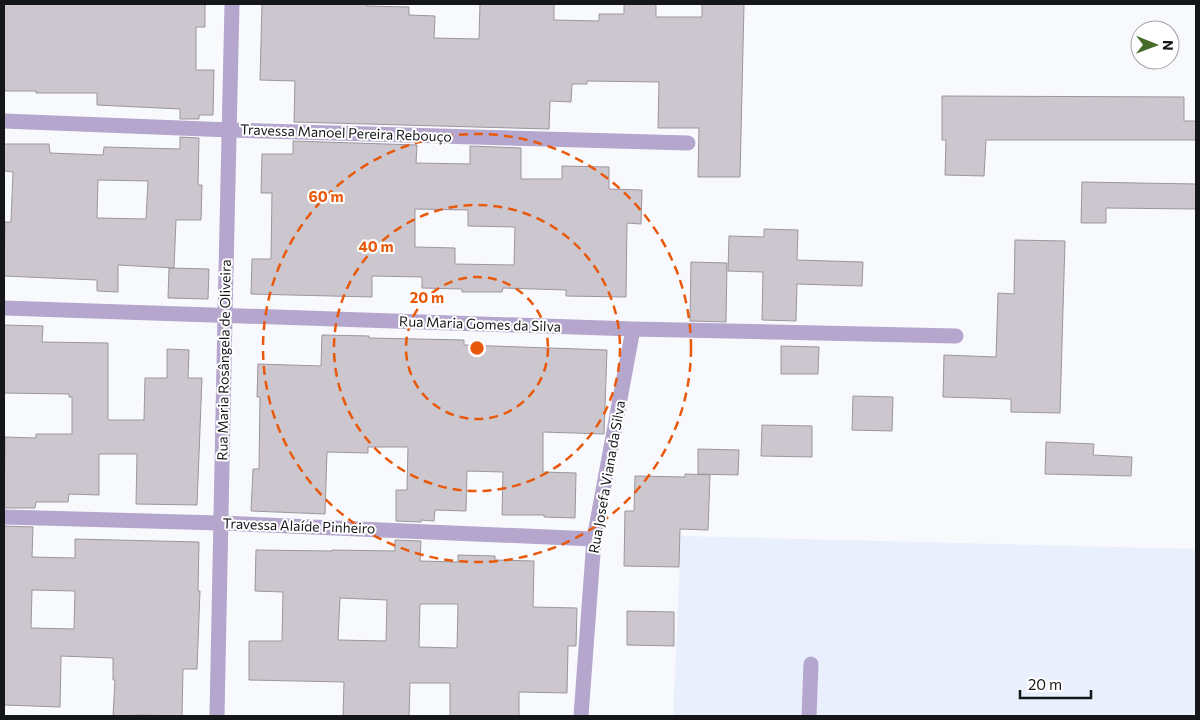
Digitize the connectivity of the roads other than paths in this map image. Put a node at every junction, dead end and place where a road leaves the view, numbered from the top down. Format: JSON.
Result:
{"nodes":[{"id":1,"x":232,"y":4,"type":"edge"},
{"id":2,"x":4,"y":121,"type":"edge"},
{"id":3,"x":230,"y":130,"type":"junction"},
{"id":4,"x":688,"y":144,"type":"dead end"},
{"id":5,"x":4,"y":308,"type":"edge"},
{"id":6,"x":224,"y":315,"type":"junction"},
{"id":7,"x":633,"y":329,"type":"junction"},
{"id":8,"x":956,"y":336,"type":"dead end"},
{"id":9,"x":4,"y":517,"type":"edge"},
{"id":10,"x":220,"y":523,"type":"junction"},
{"id":11,"x":594,"y":539,"type":"junction"},
{"id":12,"x":811,"y":664,"type":"dead end"},
{"id":13,"x":217,"y":716,"type":"edge"},
{"id":14,"x":581,"y":716,"type":"edge"},
{"id":15,"x":809,"y":716,"type":"edge"}],
"edges":[{"from":1,"to":3,"type":"street","name":"Rua Maria Rosângela de Oliveira"},
{"from":2,"to":3,"type":"street","name":"Travessa Manoel Pereira Rebouço"},
{"from":3,"to":4,"type":"street","name":"Travessa Manoel Pereira Rebouço"},
{"from":3,"to":6,"type":"street","name":"Rua Maria Rosângela de Oliveira"},
{"from":5,"to":6,"type":"street","name":"Rua Maria Gomes da Silva"},
{"from":6,"to":7,"type":"street","name":"Rua Maria Gomes da Silva"},
{"from":6,"to":10,"type":"street","name":"Rua Maria Rosângela de Oliveira"},
{"from":7,"to":8,"type":"street","name":"Rua Maria Gomes da Silva"},
{"from":7,"to":11,"type":"street","name":"Rua Josefa Viana da Silva"},
{"from":9,"to":10,"type":"street","name":"Travessa Alaíde Pinheiro"},
{"from":10,"to":11,"type":"street","name":"Travessa Alaíde Pinheiro"},
{"from":10,"to":13,"type":"street","name":"Rua Maria Rosângela de Oliveira"},
{"from":11,"to":14,"type":"street","name":"Rua Josefa Viana da Silva"},
{"from":12,"to":15,"type":"street"}]}
